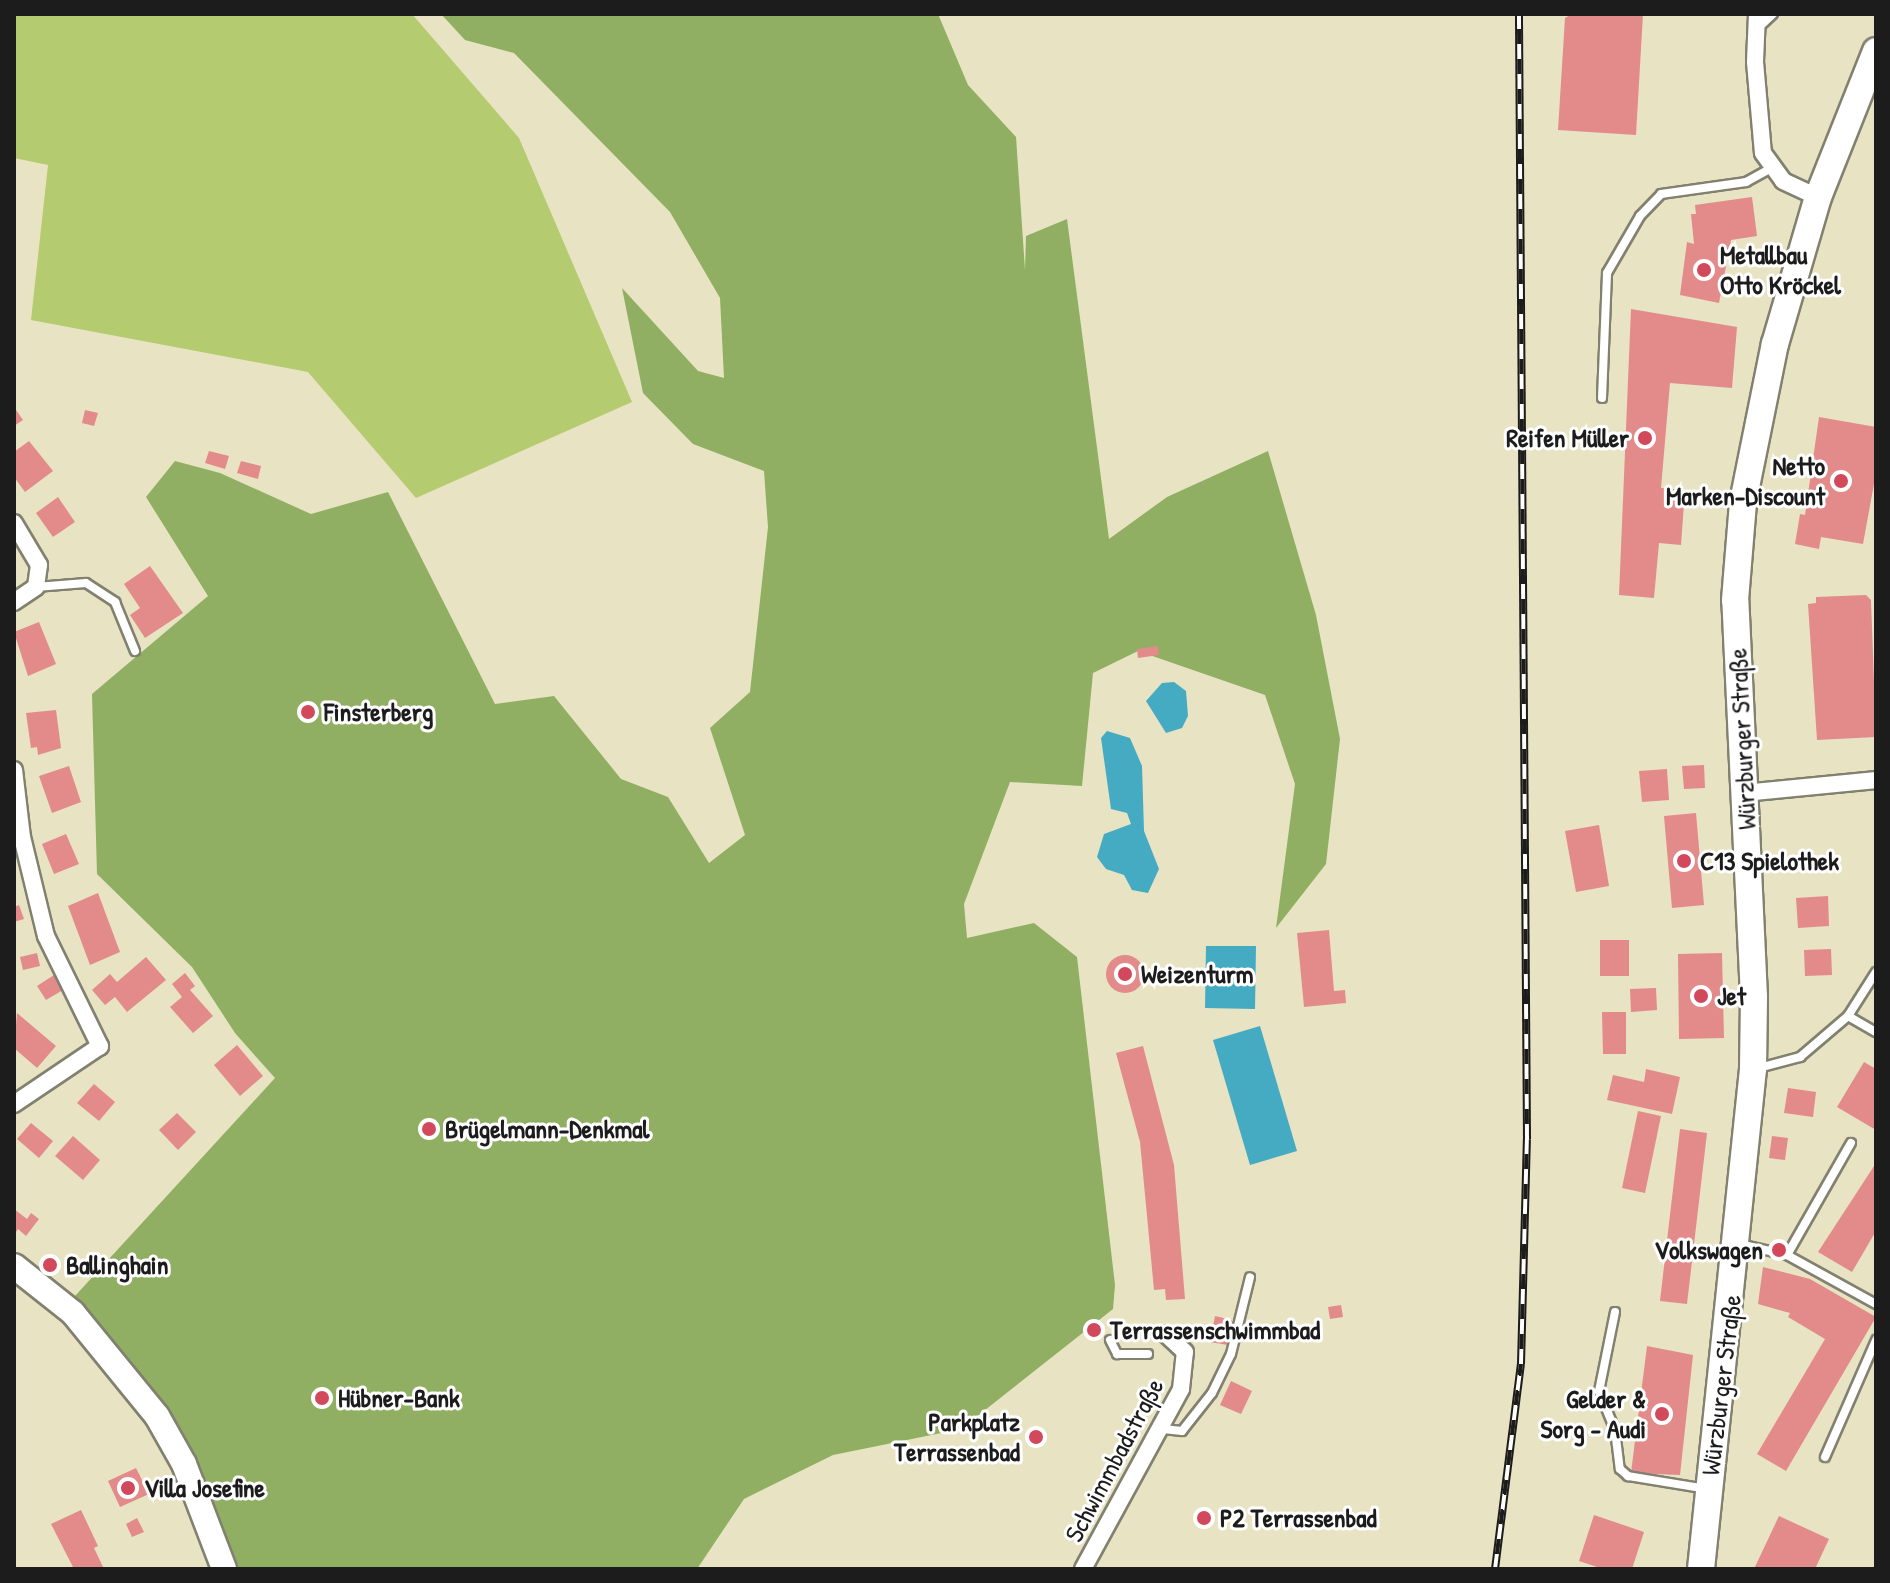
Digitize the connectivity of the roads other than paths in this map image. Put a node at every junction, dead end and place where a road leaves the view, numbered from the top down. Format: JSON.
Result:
{"nodes":[{"id":1,"x":1773,"y":14,"type":"edge"},
{"id":2,"x":1757,"y":22,"type":"edge"},
{"id":3,"x":1876,"y":51,"type":"edge"},
{"id":4,"x":1769,"y":169,"type":"junction"},
{"id":5,"x":1818,"y":197,"type":"junction"},
{"id":6,"x":1602,"y":398,"type":"dead end"},
{"id":7,"x":14,"y":523,"type":"edge"},
{"id":8,"x":36,"y":587,"type":"junction"},
{"id":9,"x":14,"y":602,"type":"edge"},
{"id":10,"x":135,"y":651,"type":"dead end"},
{"id":11,"x":14,"y":770,"type":"edge"},
{"id":12,"x":1876,"y":780,"type":"edge"},
{"id":13,"x":1744,"y":793,"type":"junction"},
{"id":14,"x":1876,"y":972,"type":"edge"},
{"id":15,"x":1848,"y":1016,"type":"junction"},
{"id":16,"x":1876,"y":1032,"type":"edge"},
{"id":17,"x":1753,"y":1069,"type":"junction"},
{"id":18,"x":17,"y":1096,"type":"edge"},
{"id":19,"x":1851,"y":1143,"type":"dead end"},
{"id":20,"x":1738,"y":1243,"type":"junction"},
{"id":21,"x":1787,"y":1255,"type":"junction"},
{"id":22,"x":14,"y":1266,"type":"edge"},
{"id":23,"x":1250,"y":1277,"type":"dead end"},
{"id":24,"x":1876,"y":1304,"type":"edge"},
{"id":25,"x":1615,"y":1312,"type":"dead end"},
{"id":26,"x":1166,"y":1334,"type":"dead end"},
{"id":27,"x":1110,"y":1340,"type":"dead end"},
{"id":28,"x":1876,"y":1340,"type":"edge"},
{"id":29,"x":1148,"y":1354,"type":"dead end"},
{"id":30,"x":1163,"y":1429,"type":"junction"},
{"id":31,"x":1825,"y":1457,"type":"dead end"},
{"id":32,"x":1707,"y":1489,"type":"junction"},
{"id":33,"x":224,"y":1569,"type":"edge"},
{"id":34,"x":1083,"y":1569,"type":"edge"},
{"id":35,"x":1701,"y":1569,"type":"edge"}],
"edges":[{"from":1,"to":2,"type":"lane"},
{"from":2,"to":4,"type":"street"},
{"from":3,"to":5,"type":"main road","name":"Würzburger Straße"},
{"from":4,"to":5,"type":"street"},
{"from":4,"to":6,"type":"lane"},
{"from":5,"to":13,"type":"main road","name":"Würzburger Straße"},
{"from":7,"to":8,"type":"street"},
{"from":8,"to":9,"type":"street"},
{"from":8,"to":10,"type":"lane"},
{"from":11,"to":18,"type":"street"},
{"from":12,"to":13,"type":"street"},
{"from":13,"to":17,"type":"main road","name":"Würzburger Straße"},
{"from":14,"to":15,"type":"lane"},
{"from":15,"to":16,"type":"lane"},
{"from":15,"to":17,"type":"lane"},
{"from":17,"to":20,"type":"main road","name":"Würzburger Straße"},
{"from":19,"to":21,"type":"lane"},
{"from":20,"to":21,"type":"lane"},
{"from":20,"to":32,"type":"main road","name":"Würzburger Straße"},
{"from":21,"to":24,"type":"lane"},
{"from":22,"to":33,"type":"street"},
{"from":23,"to":30,"type":"lane"},
{"from":25,"to":32,"type":"lane"},
{"from":26,"to":30,"type":"street","name":"Schwimmbadstraße"},
{"from":27,"to":29,"type":"lane"},
{"from":28,"to":31,"type":"lane"},
{"from":30,"to":34,"type":"street","name":"Schwimmbadstraße"},
{"from":32,"to":35,"type":"main road","name":"Würzburger Straße"}]}
